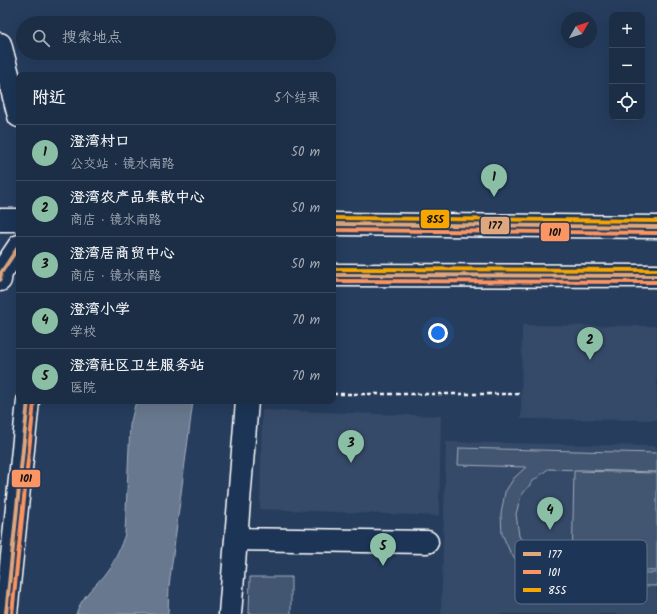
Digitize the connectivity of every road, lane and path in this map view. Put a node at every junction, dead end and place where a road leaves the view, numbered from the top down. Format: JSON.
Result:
{"nodes":[{"id":1,"x":0,"y":44,"type":"edge"},
{"id":2,"x":16,"y":105,"type":"edge"},
{"id":3,"x":0,"y":220,"type":"edge"},
{"id":4,"x":16,"y":220,"type":"edge"},
{"id":5,"x":336,"y":224,"type":"edge"},
{"id":6,"x":657,"y":227,"type":"edge"},
{"id":7,"x":16,"y":252,"type":"edge"},
{"id":8,"x":5,"y":275,"type":"edge"},
{"id":9,"x":336,"y":275,"type":"edge"},
{"id":10,"x":657,"y":276,"type":"edge"},
{"id":11,"x":336,"y":394,"type":"edge"},
{"id":12,"x":522,"y":394,"type":"dead end"},
{"id":13,"x":28,"y":404,"type":"edge"},
{"id":14,"x":247,"y":404,"type":"edge"},
{"id":15,"x":236,"y":539,"type":"junction"},
{"id":16,"x":427,"y":542,"type":"dead end"},
{"id":17,"x":6,"y":614,"type":"edge"},
{"id":18,"x":230,"y":614,"type":"edge"}],
"edges":[{"from":1,"to":2,"type":"main road"},
{"from":3,"to":4,"type":"main road"},
{"from":5,"to":6,"type":"main road"},
{"from":7,"to":8,"type":"main road"},
{"from":9,"to":10,"type":"main road"},
{"from":11,"to":12,"type":"path"},
{"from":13,"to":17,"type":"main road"},
{"from":14,"to":15,"type":"main road"},
{"from":15,"to":16,"type":"main road"},
{"from":15,"to":18,"type":"main road"}]}
